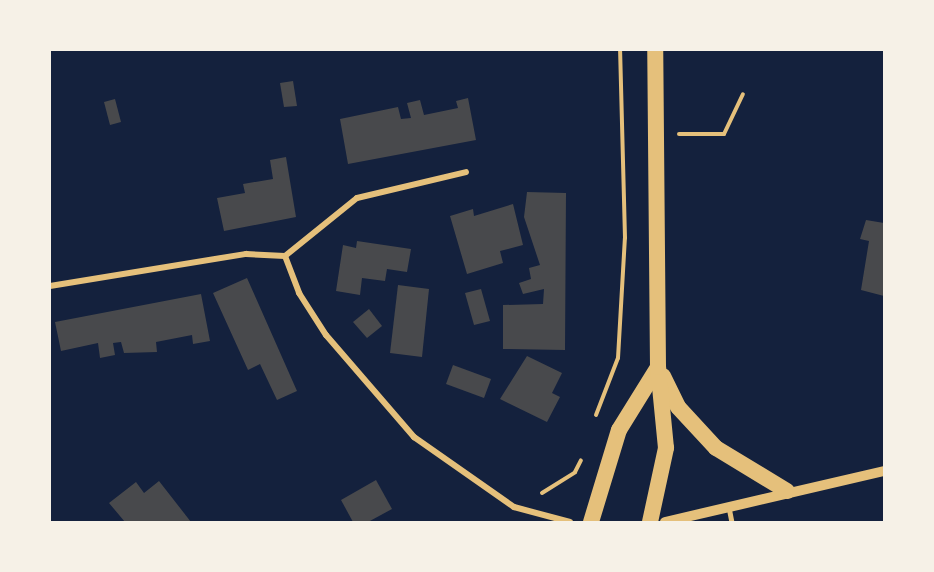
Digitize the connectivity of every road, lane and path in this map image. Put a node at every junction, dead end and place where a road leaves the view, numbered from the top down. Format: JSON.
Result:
{"nodes":[{"id":1,"x":620,"y":50,"type":"edge"},
{"id":2,"x":655,"y":50,"type":"edge"},
{"id":3,"x":744,"y":94,"type":"dead end"},
{"id":4,"x":658,"y":135,"type":"junction"},
{"id":5,"x":465,"y":172,"type":"dead end"},
{"id":6,"x":285,"y":256,"type":"junction"},
{"id":7,"x":50,"y":286,"type":"edge"},
{"id":8,"x":658,"y":367,"type":"junction"},
{"id":9,"x":593,"y":423,"type":"dead end"},
{"id":10,"x":582,"y":457,"type":"dead end"},
{"id":11,"x":885,"y":471,"type":"edge"},
{"id":12,"x":787,"y":491,"type":"junction"},
{"id":13,"x":729,"y":507,"type":"junction"},
{"id":14,"x":529,"y":515,"type":"junction"},
{"id":15,"x":570,"y":522,"type":"edge"},
{"id":16,"x":591,"y":522,"type":"edge"},
{"id":17,"x":650,"y":522,"type":"edge"},
{"id":18,"x":665,"y":522,"type":"edge"},
{"id":19,"x":732,"y":522,"type":"edge"}],
"edges":[{"from":1,"to":9,"type":"path"},
{"from":2,"to":4,"type":"highway"},
{"from":3,"to":4,"type":"path"},
{"from":4,"to":8,"type":"highway"},
{"from":5,"to":6,"type":"street"},
{"from":6,"to":7,"type":"street"},
{"from":6,"to":14,"type":"street"},
{"from":8,"to":12,"type":"highway"},
{"from":8,"to":16,"type":"highway"},
{"from":8,"to":17,"type":"highway"},
{"from":10,"to":14,"type":"path"},
{"from":11,"to":12,"type":"street"},
{"from":12,"to":13,"type":"street"},
{"from":13,"to":18,"type":"street"},
{"from":13,"to":19,"type":"lane"},
{"from":14,"to":15,"type":"street"}]}
